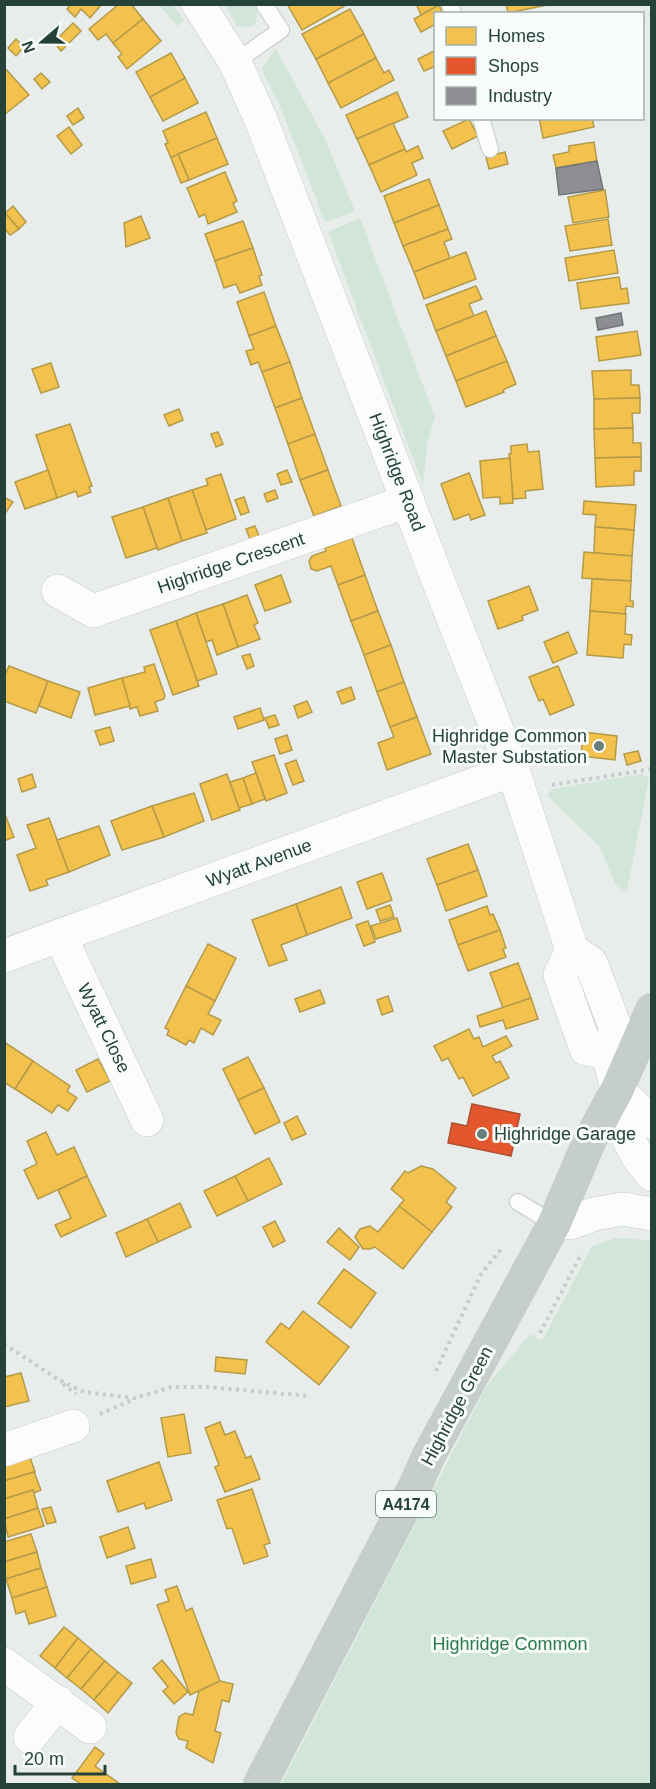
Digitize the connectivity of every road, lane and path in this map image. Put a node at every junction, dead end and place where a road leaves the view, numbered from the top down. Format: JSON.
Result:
{"nodes":[{"id":1,"x":198,"y":4,"type":"edge"},
{"id":2,"x":264,"y":4,"type":"edge"},
{"id":3,"x":235,"y":62,"type":"junction"},
{"id":4,"x":483,"y":120,"type":"edge"},
{"id":5,"x":490,"y":149,"type":"dead end"},
{"id":6,"x":408,"y":501,"type":"junction"},
{"id":7,"x":58,"y":591,"type":"dead end"},
{"id":8,"x":651,"y":769,"type":"edge"},
{"id":9,"x":517,"y":780,"type":"junction"},
{"id":10,"x":60,"y":936,"type":"junction"},
{"id":11,"x":4,"y":956,"type":"edge"},
{"id":12,"x":651,"y":1010,"type":"edge"},
{"id":13,"x":617,"y":1090,"type":"junction"},
{"id":14,"x":147,"y":1120,"type":"dead end"},
{"id":15,"x":651,"y":1122,"type":"edge"},
{"id":16,"x":651,"y":1175,"type":"edge"},
{"id":17,"x":518,"y":1202,"type":"dead end"},
{"id":18,"x":651,"y":1214,"type":"edge"},
{"id":19,"x":554,"y":1224,"type":"junction"},
{"id":20,"x":584,"y":1250,"type":"dead end"},
{"id":21,"x":540,"y":1333,"type":"dead end"},
{"id":22,"x":4,"y":1344,"type":"edge"},
{"id":23,"x":310,"y":1396,"type":"dead end"},
{"id":24,"x":73,"y":1426,"type":"dead end"},
{"id":25,"x":4,"y":1450,"type":"edge"},
{"id":26,"x":4,"y":1664,"type":"edge"},
{"id":27,"x":58,"y":1702,"type":"junction"},
{"id":28,"x":90,"y":1727,"type":"dead end"},
{"id":29,"x":30,"y":1737,"type":"dead end"},
{"id":30,"x":260,"y":1785,"type":"edge"}],
"edges":[{"from":1,"to":3,"type":"street","name":"Highridge Road"},
{"from":2,"to":3,"type":"lane"},
{"from":3,"to":6,"type":"street","name":"Highridge Road"},
{"from":4,"to":5,"type":"lane"},
{"from":6,"to":7,"type":"street","name":"Highridge Crescent"},
{"from":6,"to":9,"type":"street","name":"Highridge Road"},
{"from":8,"to":9,"type":"path"},
{"from":9,"to":10,"type":"street","name":"Wyatt Avenue"},
{"from":9,"to":13,"type":"street","name":"Highridge Road"},
{"from":10,"to":11,"type":"street","name":"Wyatt Avenue"},
{"from":10,"to":14,"type":"street","name":"Wyatt Close"},
{"from":12,"to":13,"type":"highway","number":"A4174"},
{"from":13,"to":15,"type":"street"},
{"from":13,"to":16,"type":"street","name":"Highridge Road"},
{"from":13,"to":19,"type":"highway","name":"Highridge Green","number":"A4174"},
{"from":17,"to":19,"type":"lane"},
{"from":18,"to":19,"type":"street"},
{"from":19,"to":30,"type":"highway","name":"Highridge Green","number":"A4174"},
{"from":20,"to":21,"type":"path"},
{"from":22,"to":23,"type":"path"},
{"from":24,"to":25,"type":"street"},
{"from":26,"to":27,"type":"street"},
{"from":27,"to":28,"type":"street"},
{"from":27,"to":29,"type":"street"}]}
